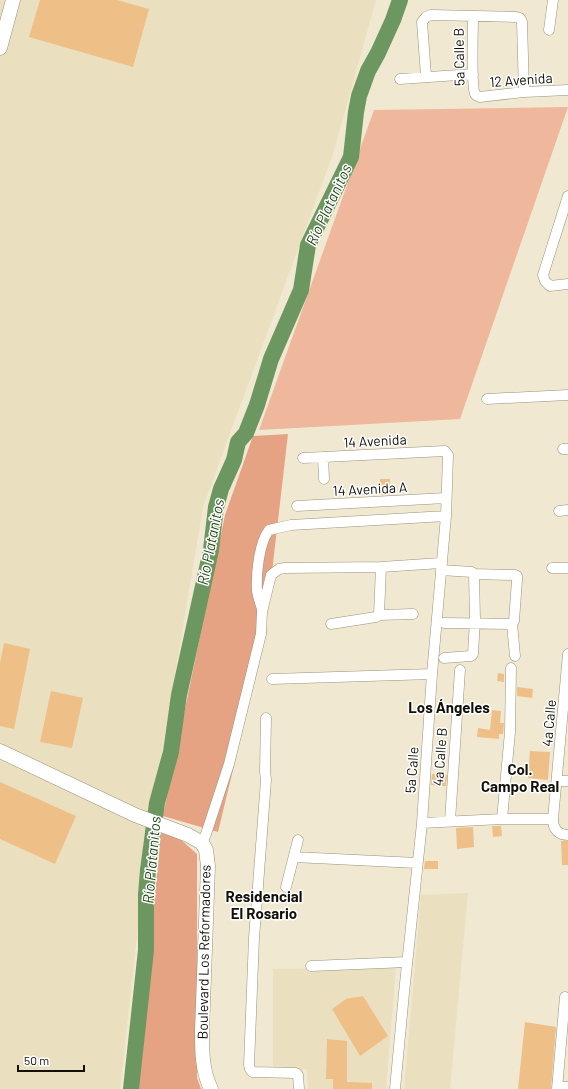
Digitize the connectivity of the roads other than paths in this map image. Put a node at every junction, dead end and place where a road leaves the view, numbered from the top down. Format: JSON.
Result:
{"nodes":[{"id":1,"x":13,"y":0,"type":"edge"},
{"id":2,"x":553,"y":0,"type":"edge"},
{"id":3,"x":473,"y":17,"type":"junction"},
{"id":4,"x":549,"y":30,"type":"dead end"},
{"id":5,"x":0,"y":48,"type":"edge"},
{"id":6,"x":473,"y":74,"type":"junction"},
{"id":7,"x":426,"y":76,"type":"junction"},
{"id":8,"x":400,"y":79,"type":"dead end"},
{"id":9,"x":568,"y":90,"type":"edge"},
{"id":10,"x":524,"y":92,"type":"junction"},
{"id":11,"x":476,"y":96,"type":"joint"},
{"id":12,"x":568,"y":196,"type":"edge"},
{"id":13,"x":568,"y":284,"type":"edge"},
{"id":14,"x":568,"y":395,"type":"edge"},
{"id":15,"x":486,"y":399,"type":"dead end"},
{"id":16,"x":447,"y":453,"type":"joint"},
{"id":17,"x":323,"y":457,"type":"junction"},
{"id":18,"x":303,"y":458,"type":"dead end"},
{"id":19,"x":324,"y":479,"type":"dead end"},
{"id":20,"x":446,"y":498,"type":"junction"},
{"id":21,"x":297,"y":506,"type":"dead end"},
{"id":22,"x":446,"y":516,"type":"junction"},
{"id":23,"x":441,"y":566,"type":"junction"},
{"id":24,"x":381,"y":567,"type":"junction"},
{"id":25,"x":552,"y":568,"type":"dead end"},
{"id":26,"x":568,"y":568,"type":"edge"},
{"id":27,"x":474,"y":574,"type":"junction"},
{"id":28,"x":262,"y":612,"type":"junction"},
{"id":29,"x":413,"y":614,"type":"dead end"},
{"id":30,"x":379,"y":615,"type":"junction"},
{"id":31,"x":444,"y":623,"type":"dead end"},
{"id":32,"x":475,"y":623,"type":"junction"},
{"id":33,"x":331,"y":624,"type":"dead end"},
{"id":34,"x":512,"y":624,"type":"junction"},
{"id":35,"x":568,"y":654,"type":"edge"},
{"id":36,"x":515,"y":656,"type":"dead end"},
{"id":37,"x":444,"y":658,"type":"dead end"},
{"id":38,"x":512,"y":668,"type":"dead end"},
{"id":39,"x":460,"y":670,"type":"dead end"},
{"id":40,"x":432,"y":674,"type":"junction"},
{"id":41,"x":568,"y":676,"type":"edge"},
{"id":42,"x":272,"y":679,"type":"dead end"},
{"id":43,"x":266,"y":718,"type":"dead end"},
{"id":44,"x":565,"y":729,"type":"edge"},
{"id":45,"x":0,"y":751,"type":"edge"},
{"id":46,"x":557,"y":781,"type":"junction"},
{"id":47,"x":568,"y":781,"type":"edge"},
{"id":48,"x":502,"y":819,"type":"junction"},
{"id":49,"x":553,"y":819,"type":"junction"},
{"id":50,"x":450,"y":821,"type":"junction"},
{"id":51,"x":422,"y":823,"type":"junction"},
{"id":52,"x":568,"y":835,"type":"edge"},
{"id":53,"x":298,"y":840,"type":"dead end"},
{"id":54,"x":202,"y":843,"type":"junction"},
{"id":55,"x":294,"y":857,"type":"junction"},
{"id":56,"x":417,"y":863,"type":"junction"},
{"id":57,"x":286,"y":887,"type":"dead end"},
{"id":58,"x":407,"y":962,"type":"junction"},
{"id":59,"x":311,"y":966,"type":"dead end"},
{"id":60,"x":565,"y":997,"type":"dead end"},
{"id":61,"x":561,"y":1088,"type":"edge"},
{"id":62,"x":211,"y":1089,"type":"edge"},
{"id":63,"x":299,"y":1089,"type":"edge"},
{"id":64,"x":395,"y":1089,"type":"edge"}],
"edges":[{"from":1,"to":5,"type":"main road"},
{"from":2,"to":4,"type":"street"},
{"from":3,"to":6,"type":"street","name":"5a Calle B"},
{"from":3,"to":7,"type":"street"},
{"from":3,"to":10,"type":"street"},
{"from":6,"to":7,"type":"street"},
{"from":6,"to":11,"type":"street","name":"5a Calle B"},
{"from":7,"to":8,"type":"street"},
{"from":9,"to":10,"type":"street","name":"12 Avenida"},
{"from":10,"to":11,"type":"street","name":"12 Avenida"},
{"from":12,"to":13,"type":"street"},
{"from":14,"to":15,"type":"street"},
{"from":16,"to":17,"type":"street","name":"14 Avenida"},
{"from":16,"to":20,"type":"street","name":"5a Calle"},
{"from":17,"to":18,"type":"street","name":"14 Avenida"},
{"from":17,"to":19,"type":"street"},
{"from":20,"to":21,"type":"street","name":"14 Avenida A"},
{"from":20,"to":22,"type":"street","name":"5a Calle"},
{"from":22,"to":23,"type":"street","name":"5a Calle"},
{"from":22,"to":28,"type":"street"},
{"from":23,"to":24,"type":"street"},
{"from":23,"to":27,"type":"street"},
{"from":23,"to":40,"type":"street","name":"5a Calle"},
{"from":24,"to":28,"type":"street"},
{"from":24,"to":30,"type":"street"},
{"from":25,"to":26,"type":"street"},
{"from":27,"to":32,"type":"street"},
{"from":27,"to":34,"type":"street"},
{"from":28,"to":54,"type":"street"},
{"from":29,"to":30,"type":"street"},
{"from":30,"to":33,"type":"street"},
{"from":31,"to":32,"type":"street"},
{"from":32,"to":34,"type":"street"},
{"from":32,"to":37,"type":"street"},
{"from":34,"to":36,"type":"street"},
{"from":35,"to":41,"type":"street","name":"4a Calle"},
{"from":38,"to":48,"type":"street"},
{"from":39,"to":50,"type":"street","name":"4a Calle B"},
{"from":40,"to":42,"type":"street"},
{"from":40,"to":51,"type":"street","name":"5a Calle"},
{"from":41,"to":44,"type":"street","name":"4a Calle"},
{"from":43,"to":63,"type":"street"},
{"from":44,"to":46,"type":"street","name":"4a Calle"},
{"from":45,"to":54,"type":"main road"},
{"from":46,"to":47,"type":"street"},
{"from":46,"to":49,"type":"street","name":"4a Calle"},
{"from":48,"to":49,"type":"street"},
{"from":48,"to":50,"type":"street"},
{"from":49,"to":52,"type":"street"},
{"from":50,"to":51,"type":"street"},
{"from":51,"to":56,"type":"street","name":"5a Calle"},
{"from":53,"to":55,"type":"street"},
{"from":54,"to":62,"type":"main road","name":"Boulevard Los Reformadores"},
{"from":55,"to":56,"type":"street"},
{"from":55,"to":57,"type":"street"},
{"from":56,"to":58,"type":"street","name":"5a Calle"},
{"from":58,"to":59,"type":"street"},
{"from":58,"to":64,"type":"street","name":"5a Calle"},
{"from":60,"to":61,"type":"street"}]}
